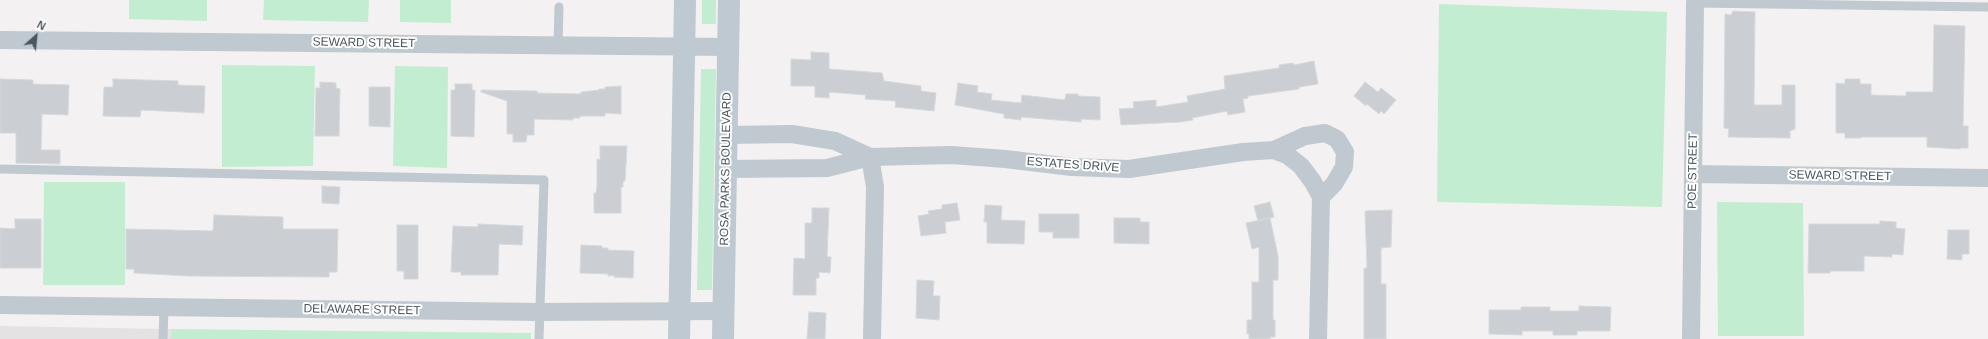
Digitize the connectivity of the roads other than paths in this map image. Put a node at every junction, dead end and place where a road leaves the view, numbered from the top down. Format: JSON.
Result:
{"nodes":[{"id":1,"x":685,"y":0,"type":"edge"},
{"id":2,"x":729,"y":0,"type":"edge"},
{"id":3,"x":1695,"y":3,"type":"joint"},
{"id":4,"x":559,"y":7,"type":"dead end"},
{"id":5,"x":1988,"y":7,"type":"edge"},
{"id":6,"x":0,"y":40,"type":"edge"},
{"id":7,"x":558,"y":45,"type":"junction"},
{"id":8,"x":684,"y":46,"type":"junction"},
{"id":9,"x":728,"y":47,"type":"junction"},
{"id":10,"x":726,"y":136,"type":"junction"},
{"id":11,"x":1274,"y":150,"type":"junction"},
{"id":12,"x":870,"y":157,"type":"junction"},
{"id":13,"x":0,"y":169,"type":"edge"},
{"id":14,"x":726,"y":169,"type":"junction"},
{"id":15,"x":1693,"y":174,"type":"junction"},
{"id":16,"x":1988,"y":178,"type":"edge"},
{"id":17,"x":1321,"y":197,"type":"junction"},
{"id":18,"x":0,"y":305,"type":"edge"},
{"id":19,"x":164,"y":307,"type":"junction"},
{"id":20,"x":680,"y":310,"type":"junction"},
{"id":21,"x":724,"y":311,"type":"junction"},
{"id":22,"x":539,"y":312,"type":"junction"},
{"id":23,"x":163,"y":339,"type":"edge"},
{"id":24,"x":539,"y":339,"type":"edge"},
{"id":25,"x":679,"y":339,"type":"edge"},
{"id":26,"x":723,"y":339,"type":"edge"},
{"id":27,"x":872,"y":339,"type":"edge"},
{"id":28,"x":1318,"y":339,"type":"edge"},
{"id":29,"x":1691,"y":339,"type":"edge"}],
"edges":[{"from":1,"to":8,"type":"street"},
{"from":2,"to":9,"type":"street","name":"ROSA PARKS BOULEVARD"},
{"from":3,"to":5,"type":"lane"},
{"from":3,"to":15,"type":"street","name":"POE STREET"},
{"from":4,"to":7,"type":"lane"},
{"from":6,"to":7,"type":"street","name":"SEWARD STREET"},
{"from":7,"to":8,"type":"street","name":"SEWARD STREET"},
{"from":8,"to":9,"type":"street","name":"SEWARD STREET"},
{"from":8,"to":20,"type":"street"},
{"from":9,"to":10,"type":"street","name":"ROSA PARKS BOULEVARD"},
{"from":10,"to":12,"type":"street","name":"ESTATES DRIVE"},
{"from":10,"to":14,"type":"street","name":"ROSA PARKS BOULEVARD"},
{"from":11,"to":12,"type":"street","name":"ESTATES DRIVE"},
{"from":11,"to":17,"type":"street","name":"ESTATES DRIVE"},
{"from":11,"to":17,"type":"street","name":"ESTATES DRIVE"},
{"from":12,"to":14,"type":"street","name":"ESTATES DRIVE"},
{"from":12,"to":27,"type":"street"},
{"from":13,"to":22,"type":"lane"},
{"from":14,"to":21,"type":"street","name":"ROSA PARKS BOULEVARD"},
{"from":15,"to":16,"type":"street","name":"SEWARD STREET"},
{"from":15,"to":29,"type":"street","name":"POE STREET"},
{"from":17,"to":28,"type":"street"},
{"from":18,"to":19,"type":"street","name":"DELAWARE STREET"},
{"from":19,"to":22,"type":"street","name":"DELAWARE STREET"},
{"from":19,"to":23,"type":"lane"},
{"from":20,"to":21,"type":"street","name":"DELAWARE STREET"},
{"from":20,"to":22,"type":"street","name":"DELAWARE STREET"},
{"from":20,"to":25,"type":"street"},
{"from":21,"to":26,"type":"street","name":"ROSA PARKS BOULEVARD"},
{"from":22,"to":24,"type":"lane"}]}
